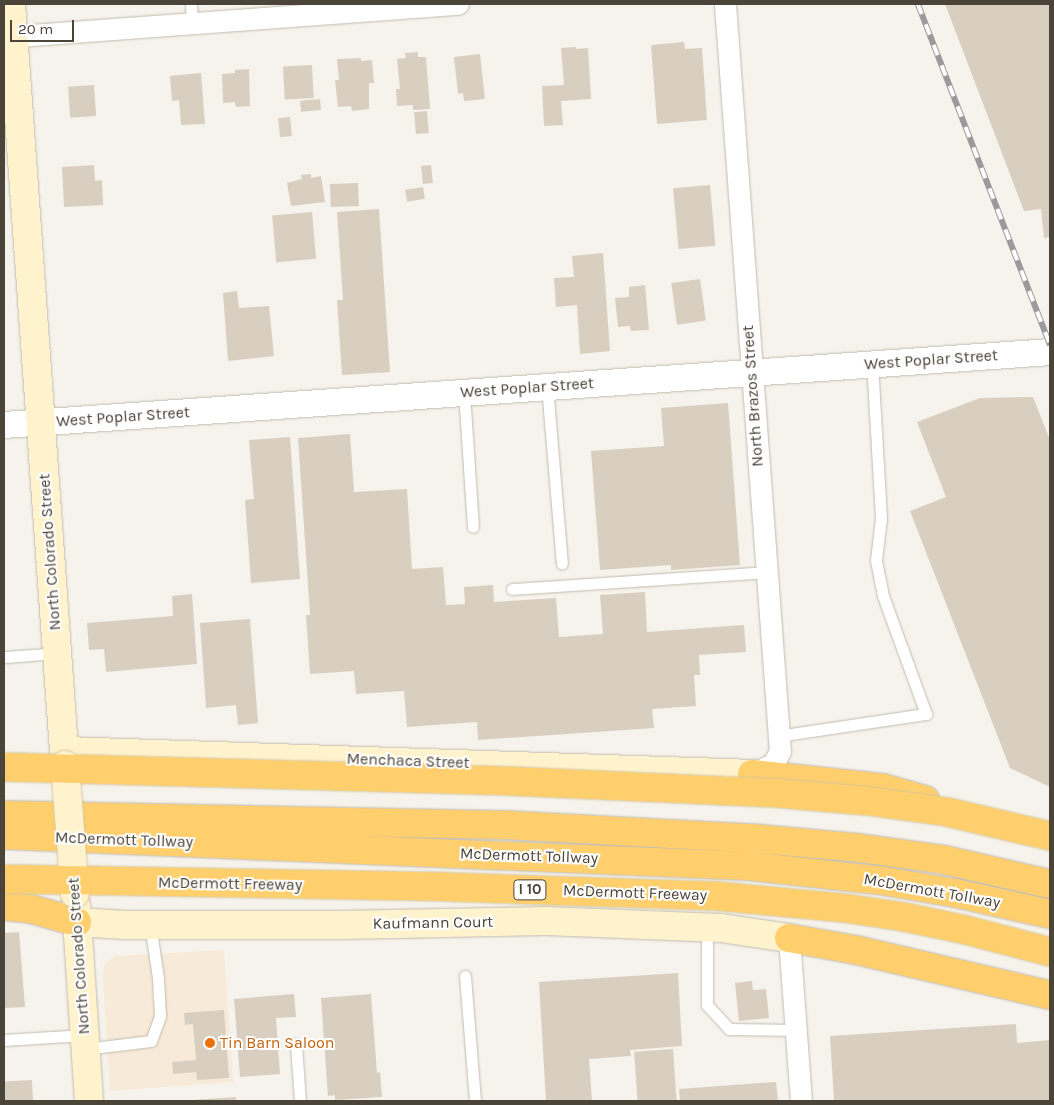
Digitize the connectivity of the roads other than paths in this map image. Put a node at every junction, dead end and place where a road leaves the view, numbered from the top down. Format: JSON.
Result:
{"nodes":[{"id":1,"x":11,"y":4,"type":"edge"},
{"id":2,"x":458,"y":4,"type":"edge"},
{"id":3,"x":725,"y":4,"type":"edge"},
{"id":4,"x":366,"y":7,"type":"edge"},
{"id":5,"x":192,"y":14,"type":"edge"},
{"id":6,"x":8,"y":36,"type":"edge"},
{"id":7,"x":1050,"y":352,"type":"edge"},
{"id":8,"x":872,"y":364,"type":"junction"},
{"id":9,"x":752,"y":372,"type":"junction"},
{"id":10,"x":547,"y":386,"type":"junction"},
{"id":11,"x":464,"y":392,"type":"junction"},
{"id":12,"x":41,"y":422,"type":"junction"},
{"id":13,"x":4,"y":425,"type":"edge"},
{"id":14,"x":473,"y":527,"type":"dead end"},
{"id":15,"x":562,"y":563,"type":"dead end"},
{"id":16,"x":766,"y":572,"type":"junction"},
{"id":17,"x":512,"y":589,"type":"dead end"},
{"id":18,"x":57,"y":653,"type":"junction"},
{"id":19,"x":4,"y":657,"type":"edge"},
{"id":20,"x":778,"y":736,"type":"junction"},
{"id":21,"x":65,"y":758,"type":"junction"},
{"id":22,"x":4,"y":767,"type":"edge"},
{"id":23,"x":752,"y":774,"type":"junction"},
{"id":24,"x":4,"y":815,"type":"edge"},
{"id":25,"x":4,"y":836,"type":"edge"},
{"id":26,"x":1050,"y":836,"type":"edge"},
{"id":27,"x":1050,"y":847,"type":"edge"},
{"id":28,"x":4,"y":879,"type":"edge"},
{"id":29,"x":1050,"y":884,"type":"edge"},
{"id":30,"x":4,"y":906,"type":"edge"},
{"id":31,"x":1050,"y":914,"type":"edge"},
{"id":32,"x":77,"y":922,"type":"junction"},
{"id":33,"x":150,"y":924,"type":"junction"},
{"id":34,"x":707,"y":927,"type":"junction"},
{"id":35,"x":789,"y":938,"type":"junction"},
{"id":36,"x":1050,"y":952,"type":"edge"},
{"id":37,"x":465,"y":976,"type":"dead end"},
{"id":38,"x":1050,"y":995,"type":"edge"},
{"id":39,"x":796,"y":1030,"type":"junction"},
{"id":40,"x":4,"y":1040,"type":"edge"},
{"id":41,"x":85,"y":1042,"type":"junction"},
{"id":42,"x":296,"y":1044,"type":"dead end"},
{"id":43,"x":89,"y":1101,"type":"edge"},
{"id":44,"x":300,"y":1101,"type":"edge"},
{"id":45,"x":475,"y":1101,"type":"edge"},
{"id":46,"x":801,"y":1101,"type":"edge"}],
"edges":[{"from":1,"to":6,"type":"main road","name":"North Colorado Street"},
{"from":2,"to":4,"type":"street"},
{"from":3,"to":9,"type":"street","name":"North Brazos Street"},
{"from":4,"to":5,"type":"street"},
{"from":5,"to":6,"type":"street"},
{"from":6,"to":12,"type":"main road","name":"North Colorado Street"},
{"from":7,"to":8,"type":"street","name":"West Poplar Street"},
{"from":8,"to":9,"type":"street","name":"West Poplar Street"},
{"from":8,"to":20,"type":"lane"},
{"from":9,"to":10,"type":"street","name":"West Poplar Street"},
{"from":9,"to":16,"type":"street","name":"North Brazos Street"},
{"from":10,"to":11,"type":"street","name":"West Poplar Street"},
{"from":10,"to":15,"type":"lane"},
{"from":11,"to":12,"type":"street","name":"West Poplar Street"},
{"from":11,"to":14,"type":"lane"},
{"from":12,"to":13,"type":"street","name":"West Poplar Street"},
{"from":12,"to":18,"type":"main road","name":"North Colorado Street"},
{"from":16,"to":17,"type":"lane"},
{"from":16,"to":20,"type":"street","name":"North Brazos Street"},
{"from":18,"to":19,"type":"lane"},
{"from":18,"to":21,"type":"main road","name":"North Colorado Street"},
{"from":20,"to":23,"type":"street","name":"North Brazos Street"},
{"from":21,"to":23,"type":"main road","name":"Menchaca Street"},
{"from":21,"to":32,"type":"main road","name":"North Colorado Street","bridge":true},
{"from":22,"to":26,"type":"highway","bridge":true},
{"from":23,"to":27,"type":"highway"},
{"from":24,"to":29,"type":"highway","name":"McDermott Tollway"},
{"from":25,"to":31,"type":"highway","name":"McDermott Tollway"},
{"from":28,"to":36,"type":"highway","name":"McDermott Freeway","number":"I 10","bridge":true},
{"from":30,"to":32,"type":"highway"},
{"from":32,"to":33,"type":"main road","name":"Kaufmann Court"},
{"from":32,"to":41,"type":"main road","name":"North Colorado Street"},
{"from":33,"to":34,"type":"main road","name":"Kaufmann Court"},
{"from":33,"to":41,"type":"lane"},
{"from":34,"to":35,"type":"main road","name":"Kaufmann Court"},
{"from":34,"to":39,"type":"lane"},
{"from":35,"to":38,"type":"highway"},
{"from":35,"to":39,"type":"street"},
{"from":37,"to":45,"type":"lane"},
{"from":39,"to":46,"type":"street"},
{"from":40,"to":41,"type":"lane"},
{"from":41,"to":43,"type":"main road","name":"North Colorado Street"},
{"from":42,"to":44,"type":"lane"}]}
